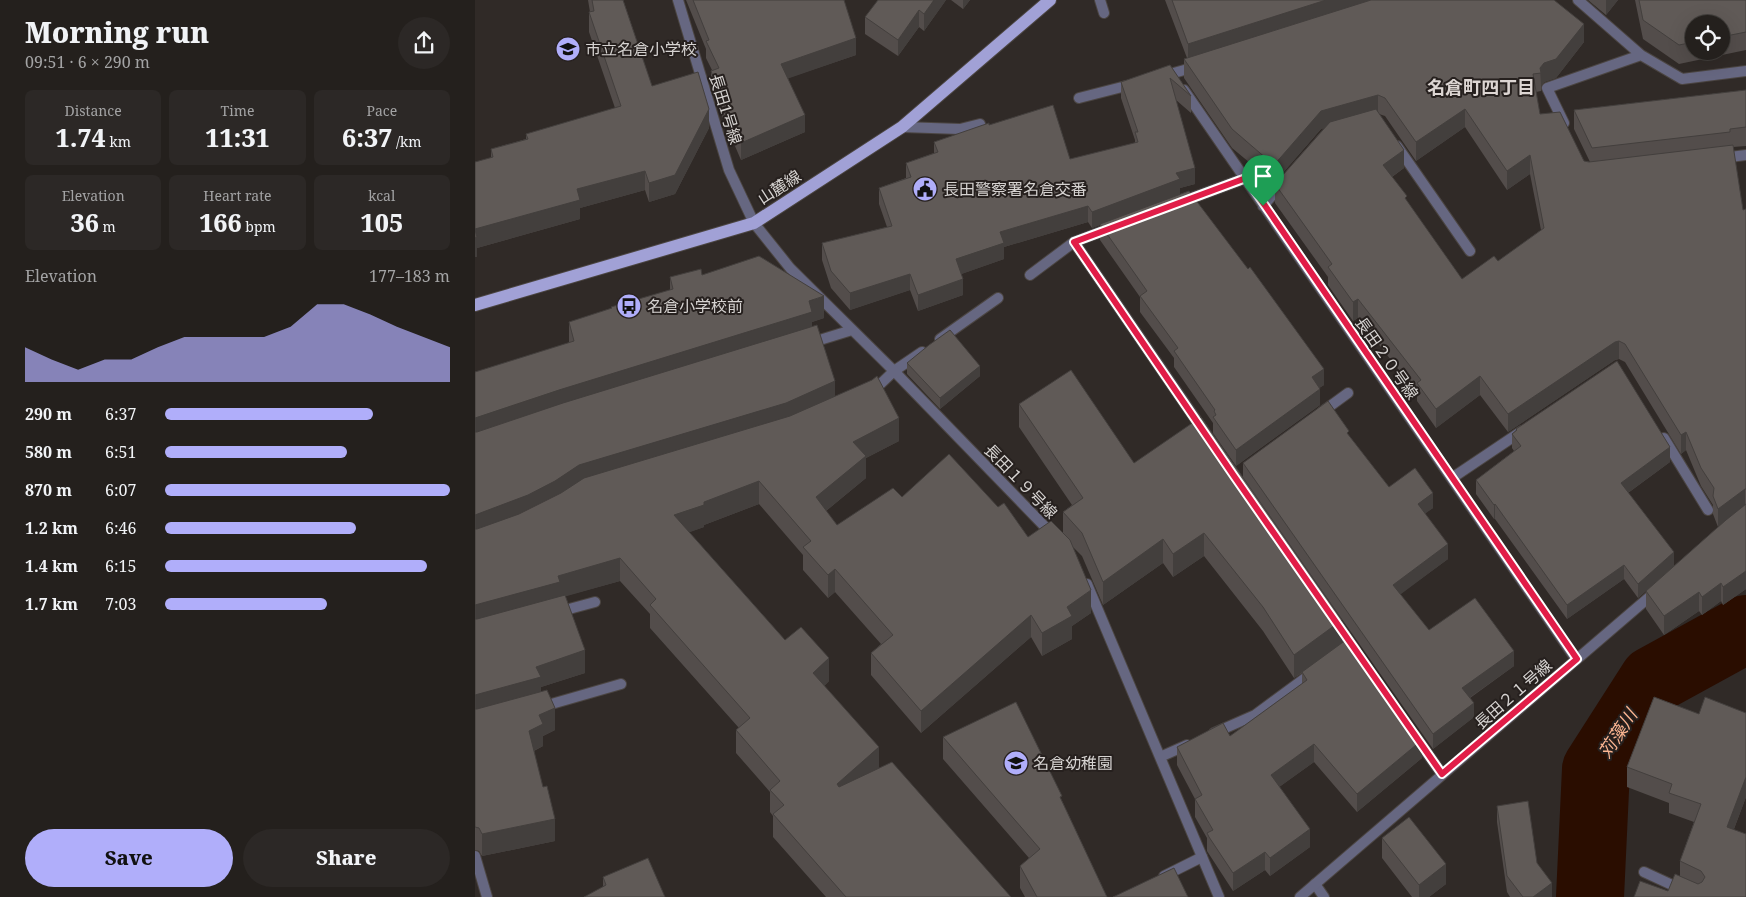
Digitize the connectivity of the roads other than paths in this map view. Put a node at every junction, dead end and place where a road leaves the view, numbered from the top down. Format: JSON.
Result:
{"nodes":[{"id":1,"x":678,"y":0,"type":"edge"},
{"id":2,"x":1049,"y":0,"type":"edge"},
{"id":3,"x":1100,"y":0,"type":"edge"},
{"id":4,"x":1579,"y":0,"type":"edge"},
{"id":5,"x":1104,"y":13,"type":"dead end"},
{"id":6,"x":1641,"y":55,"type":"junction"},
{"id":7,"x":1201,"y":65,"type":"edge"},
{"id":8,"x":1746,"y":71,"type":"edge"},
{"id":9,"x":1173,"y":74,"type":"junction"},
{"id":10,"x":1154,"y":79,"type":"edge"},
{"id":11,"x":1131,"y":85,"type":"edge"},
{"id":12,"x":1079,"y":98,"type":"dead end"},
{"id":13,"x":980,"y":124,"type":"edge"},
{"id":14,"x":902,"y":128,"type":"junction"},
{"id":15,"x":1568,"y":131,"type":"edge"},
{"id":16,"x":1391,"y":137,"type":"edge"},
{"id":17,"x":1746,"y":155,"type":"edge"},
{"id":18,"x":1716,"y":158,"type":"edge"},
{"id":19,"x":1289,"y":177,"type":"edge"},
{"id":20,"x":1246,"y":178,"type":"junction"},
{"id":21,"x":1173,"y":205,"type":"edge"},
{"id":22,"x":1263,"y":206,"type":"junction"},
{"id":23,"x":754,"y":223,"type":"junction"},
{"id":24,"x":1119,"y":225,"type":"edge"},
{"id":25,"x":1074,"y":242,"type":"junction"},
{"id":26,"x":1470,"y":251,"type":"dead end"},
{"id":27,"x":1030,"y":275,"type":"dead end"},
{"id":28,"x":998,"y":298,"type":"dead end"},
{"id":29,"x":475,"y":305,"type":"edge"},
{"id":30,"x":852,"y":330,"type":"junction"},
{"id":31,"x":796,"y":347,"type":"edge"},
{"id":32,"x":894,"y":371,"type":"junction"},
{"id":33,"x":1349,"y":393,"type":"dead end"},
{"id":34,"x":860,"y":400,"type":"edge"},
{"id":35,"x":1310,"y":420,"type":"edge"},
{"id":36,"x":1531,"y":425,"type":"edge"},
{"id":37,"x":1656,"y":425,"type":"edge"},
{"id":38,"x":1206,"y":435,"type":"edge"},
{"id":39,"x":1452,"y":478,"type":"junction"},
{"id":40,"x":1708,"y":510,"type":"dead end"},
{"id":41,"x":1062,"y":545,"type":"edge"},
{"id":42,"x":1083,"y":577,"type":"edge"},
{"id":43,"x":1660,"y":588,"type":"edge"},
{"id":44,"x":595,"y":602,"type":"dead end"},
{"id":45,"x":1329,"y":613,"type":"edge"},
{"id":46,"x":549,"y":614,"type":"edge"},
{"id":47,"x":1577,"y":659,"type":"junction"},
{"id":48,"x":1363,"y":661,"type":"edge"},
{"id":49,"x":1319,"y":668,"type":"edge"},
{"id":50,"x":621,"y":684,"type":"dead end"},
{"id":51,"x":530,"y":710,"type":"edge"},
{"id":52,"x":1408,"y":726,"type":"edge"},
{"id":53,"x":1160,"y":757,"type":"junction"},
{"id":54,"x":1442,"y":774,"type":"junction"},
{"id":55,"x":475,"y":856,"type":"edge"},
{"id":56,"x":1201,"y":856,"type":"junction"},
{"id":57,"x":1644,"y":872,"type":"dead end"},
{"id":58,"x":1158,"y":879,"type":"edge"},
{"id":59,"x":1315,"y":884,"type":"junction"},
{"id":60,"x":487,"y":897,"type":"edge"},
{"id":61,"x":1219,"y":897,"type":"edge"},
{"id":62,"x":1300,"y":897,"type":"edge"},
{"id":63,"x":1324,"y":897,"type":"edge"},
{"id":64,"x":1698,"y":897,"type":"edge"}],
"edges":[{"from":1,"to":23,"type":"street","name":"長田1号線"},
{"from":2,"to":14,"type":"main road","name":"山麓線"},
{"from":3,"to":5,"type":"street"},
{"from":4,"to":6,"type":"street"},
{"from":6,"to":8,"type":"street"},
{"from":6,"to":15,"type":"street"},
{"from":7,"to":9,"type":"street"},
{"from":9,"to":10,"type":"street"},
{"from":9,"to":20,"type":"street","name":"長田２０号線"},
{"from":11,"to":12,"type":"street"},
{"from":13,"to":14,"type":"street"},
{"from":14,"to":23,"type":"main road","name":"山麓線"},
{"from":16,"to":26,"type":"street"},
{"from":17,"to":18,"type":"street"},
{"from":19,"to":22,"type":"street"},
{"from":20,"to":21,"type":"street"},
{"from":20,"to":22,"type":"street","name":"長田２０号線"},
{"from":22,"to":39,"type":"street","name":"長田２０号線"},
{"from":23,"to":29,"type":"main road","name":"山麓線"},
{"from":23,"to":30,"type":"street","name":"長田１９号線"},
{"from":24,"to":25,"type":"street"},
{"from":25,"to":27,"type":"street"},
{"from":25,"to":38,"type":"street"},
{"from":28,"to":32,"type":"street"},
{"from":30,"to":31,"type":"street"},
{"from":30,"to":32,"type":"street","name":"長田１９号線"},
{"from":32,"to":34,"type":"street"},
{"from":32,"to":41,"type":"street","name":"長田１９号線"},
{"from":33,"to":35,"type":"street"},
{"from":36,"to":39,"type":"street"},
{"from":37,"to":40,"type":"street"},
{"from":39,"to":47,"type":"street","name":"長田２０号線"},
{"from":42,"to":53,"type":"street"},
{"from":43,"to":47,"type":"street","name":"長田２１号線"},
{"from":44,"to":46,"type":"street"},
{"from":45,"to":48,"type":"street"},
{"from":47,"to":54,"type":"street","name":"長田２１号線"},
{"from":49,"to":53,"type":"street"},
{"from":50,"to":51,"type":"street"},
{"from":52,"to":54,"type":"street"},
{"from":53,"to":56,"type":"street"},
{"from":54,"to":59,"type":"street","name":"長田２１号線"},
{"from":55,"to":60,"type":"street"},
{"from":56,"to":58,"type":"street"},
{"from":56,"to":61,"type":"street"},
{"from":57,"to":64,"type":"street"},
{"from":59,"to":62,"type":"street","name":"長田２１号線"},
{"from":59,"to":63,"type":"street"}]}
